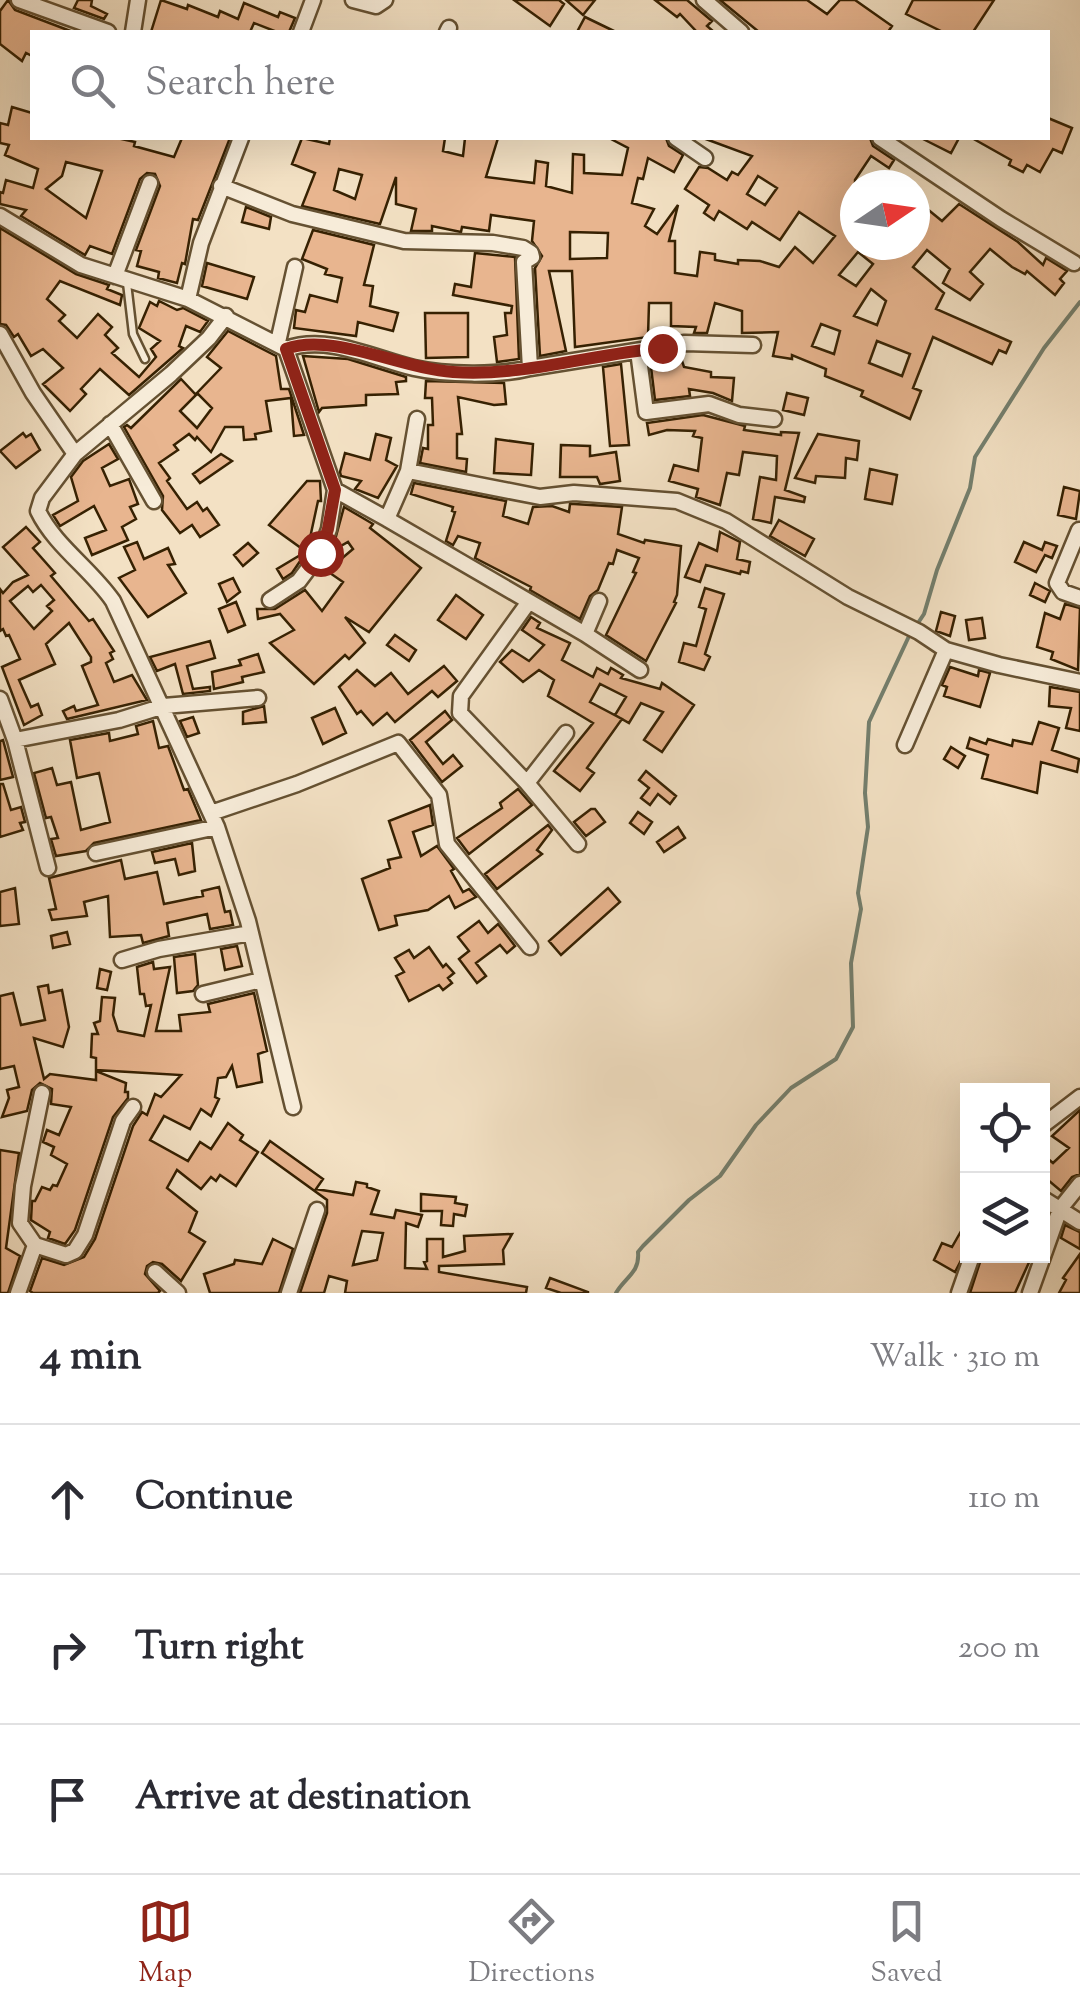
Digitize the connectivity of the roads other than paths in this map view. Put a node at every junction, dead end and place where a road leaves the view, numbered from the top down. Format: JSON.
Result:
{"nodes":[{"id":1,"x":18,"y":0,"type":"edge"},
{"id":2,"x":138,"y":0,"type":"edge"},
{"id":3,"x":312,"y":0,"type":"edge"},
{"id":4,"x":354,"y":0,"type":"edge"},
{"id":5,"x":385,"y":0,"type":"edge"},
{"id":6,"x":704,"y":0,"type":"edge"},
{"id":7,"x":102,"y":30,"type":"edge"},
{"id":8,"x":133,"y":30,"type":"edge"},
{"id":9,"x":302,"y":30,"type":"edge"},
{"id":10,"x":739,"y":30,"type":"edge"},
{"id":11,"x":239,"y":140,"type":"edge"},
{"id":12,"x":679,"y":140,"type":"edge"},
{"id":13,"x":883,"y":140,"type":"edge"},
{"id":14,"x":705,"y":158,"type":"dead end"},
{"id":15,"x":150,"y":182,"type":"dead end"},
{"id":16,"x":221,"y":186,"type":"junction"},
{"id":17,"x":0,"y":216,"type":"edge"},
{"id":18,"x":1074,"y":263,"type":"dead end"},
{"id":19,"x":294,"y":267,"type":"dead end"},
{"id":20,"x":120,"y":278,"type":"junction"},
{"id":21,"x":188,"y":298,"type":"junction"},
{"id":22,"x":226,"y":316,"type":"junction"},
{"id":23,"x":0,"y":334,"type":"edge"},
{"id":24,"x":752,"y":345,"type":"dead end"},
{"id":25,"x":282,"y":346,"type":"junction"},
{"id":26,"x":638,"y":350,"type":"junction"},
{"id":27,"x":144,"y":359,"type":"dead end"},
{"id":28,"x":530,"y":368,"type":"junction"},
{"id":29,"x":774,"y":418,"type":"dead end"},
{"id":30,"x":418,"y":419,"type":"dead end"},
{"id":31,"x":110,"y":424,"type":"junction"},
{"id":32,"x":75,"y":454,"type":"junction"},
{"id":33,"x":408,"y":471,"type":"junction"},
{"id":34,"x":335,"y":490,"type":"junction"},
{"id":35,"x":154,"y":501,"type":"dead end"},
{"id":36,"x":387,"y":519,"type":"junction"},
{"id":37,"x":1080,"y":530,"type":"edge"},
{"id":38,"x":1080,"y":598,"type":"edge"},
{"id":39,"x":270,"y":600,"type":"dead end"},
{"id":40,"x":599,"y":600,"type":"dead end"},
{"id":41,"x":528,"y":603,"type":"junction"},
{"id":42,"x":585,"y":634,"type":"junction"},
{"id":43,"x":946,"y":650,"type":"junction"},
{"id":44,"x":640,"y":670,"type":"dead end"},
{"id":45,"x":1080,"y":682,"type":"edge"},
{"id":46,"x":258,"y":698,"type":"dead end"},
{"id":47,"x":0,"y":699,"type":"edge"},
{"id":48,"x":164,"y":706,"type":"junction"},
{"id":49,"x":566,"y":734,"type":"dead end"},
{"id":50,"x":15,"y":740,"type":"junction"},
{"id":51,"x":905,"y":745,"type":"dead end"},
{"id":52,"x":527,"y":783,"type":"junction"},
{"id":53,"x":214,"y":820,"type":"junction"},
{"id":54,"x":578,"y":844,"type":"dead end"},
{"id":55,"x":96,"y":854,"type":"dead end"},
{"id":56,"x":48,"y":868,"type":"dead end"},
{"id":57,"x":250,"y":932,"type":"junction"},
{"id":58,"x":530,"y":947,"type":"dead end"},
{"id":59,"x":122,"y":960,"type":"dead end"},
{"id":60,"x":262,"y":980,"type":"junction"},
{"id":61,"x":203,"y":994,"type":"dead end"},
{"id":62,"x":42,"y":1093,"type":"dead end"},
{"id":63,"x":1080,"y":1097,"type":"edge"},
{"id":64,"x":132,"y":1107,"type":"dead end"},
{"id":65,"x":293,"y":1107,"type":"dead end"},
{"id":66,"x":1050,"y":1120,"type":"edge"},
{"id":67,"x":1080,"y":1184,"type":"edge"},
{"id":68,"x":1050,"y":1203,"type":"edge"},
{"id":69,"x":1060,"y":1209,"type":"junction"},
{"id":70,"x":318,"y":1210,"type":"dead end"},
{"id":71,"x":1080,"y":1222,"type":"edge"},
{"id":72,"x":35,"y":1245,"type":"junction"},
{"id":73,"x":969,"y":1263,"type":"edge"},
{"id":74,"x":155,"y":1272,"type":"dead end"},
{"id":75,"x":18,"y":1293,"type":"edge"},
{"id":76,"x":178,"y":1293,"type":"edge"},
{"id":77,"x":290,"y":1293,"type":"edge"},
{"id":78,"x":958,"y":1293,"type":"edge"},
{"id":79,"x":1030,"y":1293,"type":"edge"}],
"edges":[{"from":1,"to":7,"type":"street"},
{"from":2,"to":8,"type":"street"},
{"from":3,"to":9,"type":"street"},
{"from":4,"to":5,"type":"street"},
{"from":6,"to":10,"type":"street"},
{"from":11,"to":16,"type":"street"},
{"from":12,"to":14,"type":"street"},
{"from":13,"to":18,"type":"street"},
{"from":15,"to":20,"type":"street"},
{"from":16,"to":21,"type":"street"},
{"from":16,"to":28,"type":"street"},
{"from":17,"to":20,"type":"street"},
{"from":19,"to":25,"type":"street"},
{"from":20,"to":21,"type":"street"},
{"from":20,"to":27,"type":"lane"},
{"from":21,"to":22,"type":"street"},
{"from":22,"to":25,"type":"street"},
{"from":22,"to":31,"type":"street"},
{"from":23,"to":32,"type":"street"},
{"from":24,"to":26,"type":"street"},
{"from":25,"to":28,"type":"street"},
{"from":25,"to":34,"type":"street"},
{"from":26,"to":28,"type":"street"},
{"from":26,"to":29,"type":"street"},
{"from":30,"to":33,"type":"street"},
{"from":31,"to":32,"type":"street"},
{"from":31,"to":35,"type":"street"},
{"from":32,"to":48,"type":"street"},
{"from":33,"to":36,"type":"street"},
{"from":33,"to":43,"type":"street"},
{"from":34,"to":36,"type":"street"},
{"from":34,"to":39,"type":"street"},
{"from":36,"to":41,"type":"street"},
{"from":37,"to":38,"type":"street"},
{"from":40,"to":42,"type":"street"},
{"from":41,"to":42,"type":"street"},
{"from":41,"to":52,"type":"street"},
{"from":42,"to":44,"type":"street"},
{"from":43,"to":45,"type":"street"},
{"from":43,"to":51,"type":"street"},
{"from":46,"to":48,"type":"street"},
{"from":47,"to":50,"type":"street"},
{"from":48,"to":50,"type":"street"},
{"from":48,"to":53,"type":"street"},
{"from":49,"to":52,"type":"street"},
{"from":50,"to":56,"type":"street"},
{"from":52,"to":54,"type":"street"},
{"from":53,"to":55,"type":"street"},
{"from":53,"to":57,"type":"street"},
{"from":53,"to":58,"type":"street"},
{"from":57,"to":59,"type":"street"},
{"from":57,"to":60,"type":"street"},
{"from":60,"to":61,"type":"street"},
{"from":60,"to":65,"type":"street"},
{"from":62,"to":72,"type":"street"},
{"from":63,"to":66,"type":"street"},
{"from":64,"to":72,"type":"street"},
{"from":67,"to":69,"type":"street"},
{"from":68,"to":69,"type":"street"},
{"from":69,"to":71,"type":"street"},
{"from":69,"to":79,"type":"street"},
{"from":70,"to":77,"type":"street"},
{"from":72,"to":75,"type":"street"},
{"from":73,"to":78,"type":"street"},
{"from":74,"to":76,"type":"street"}]}
